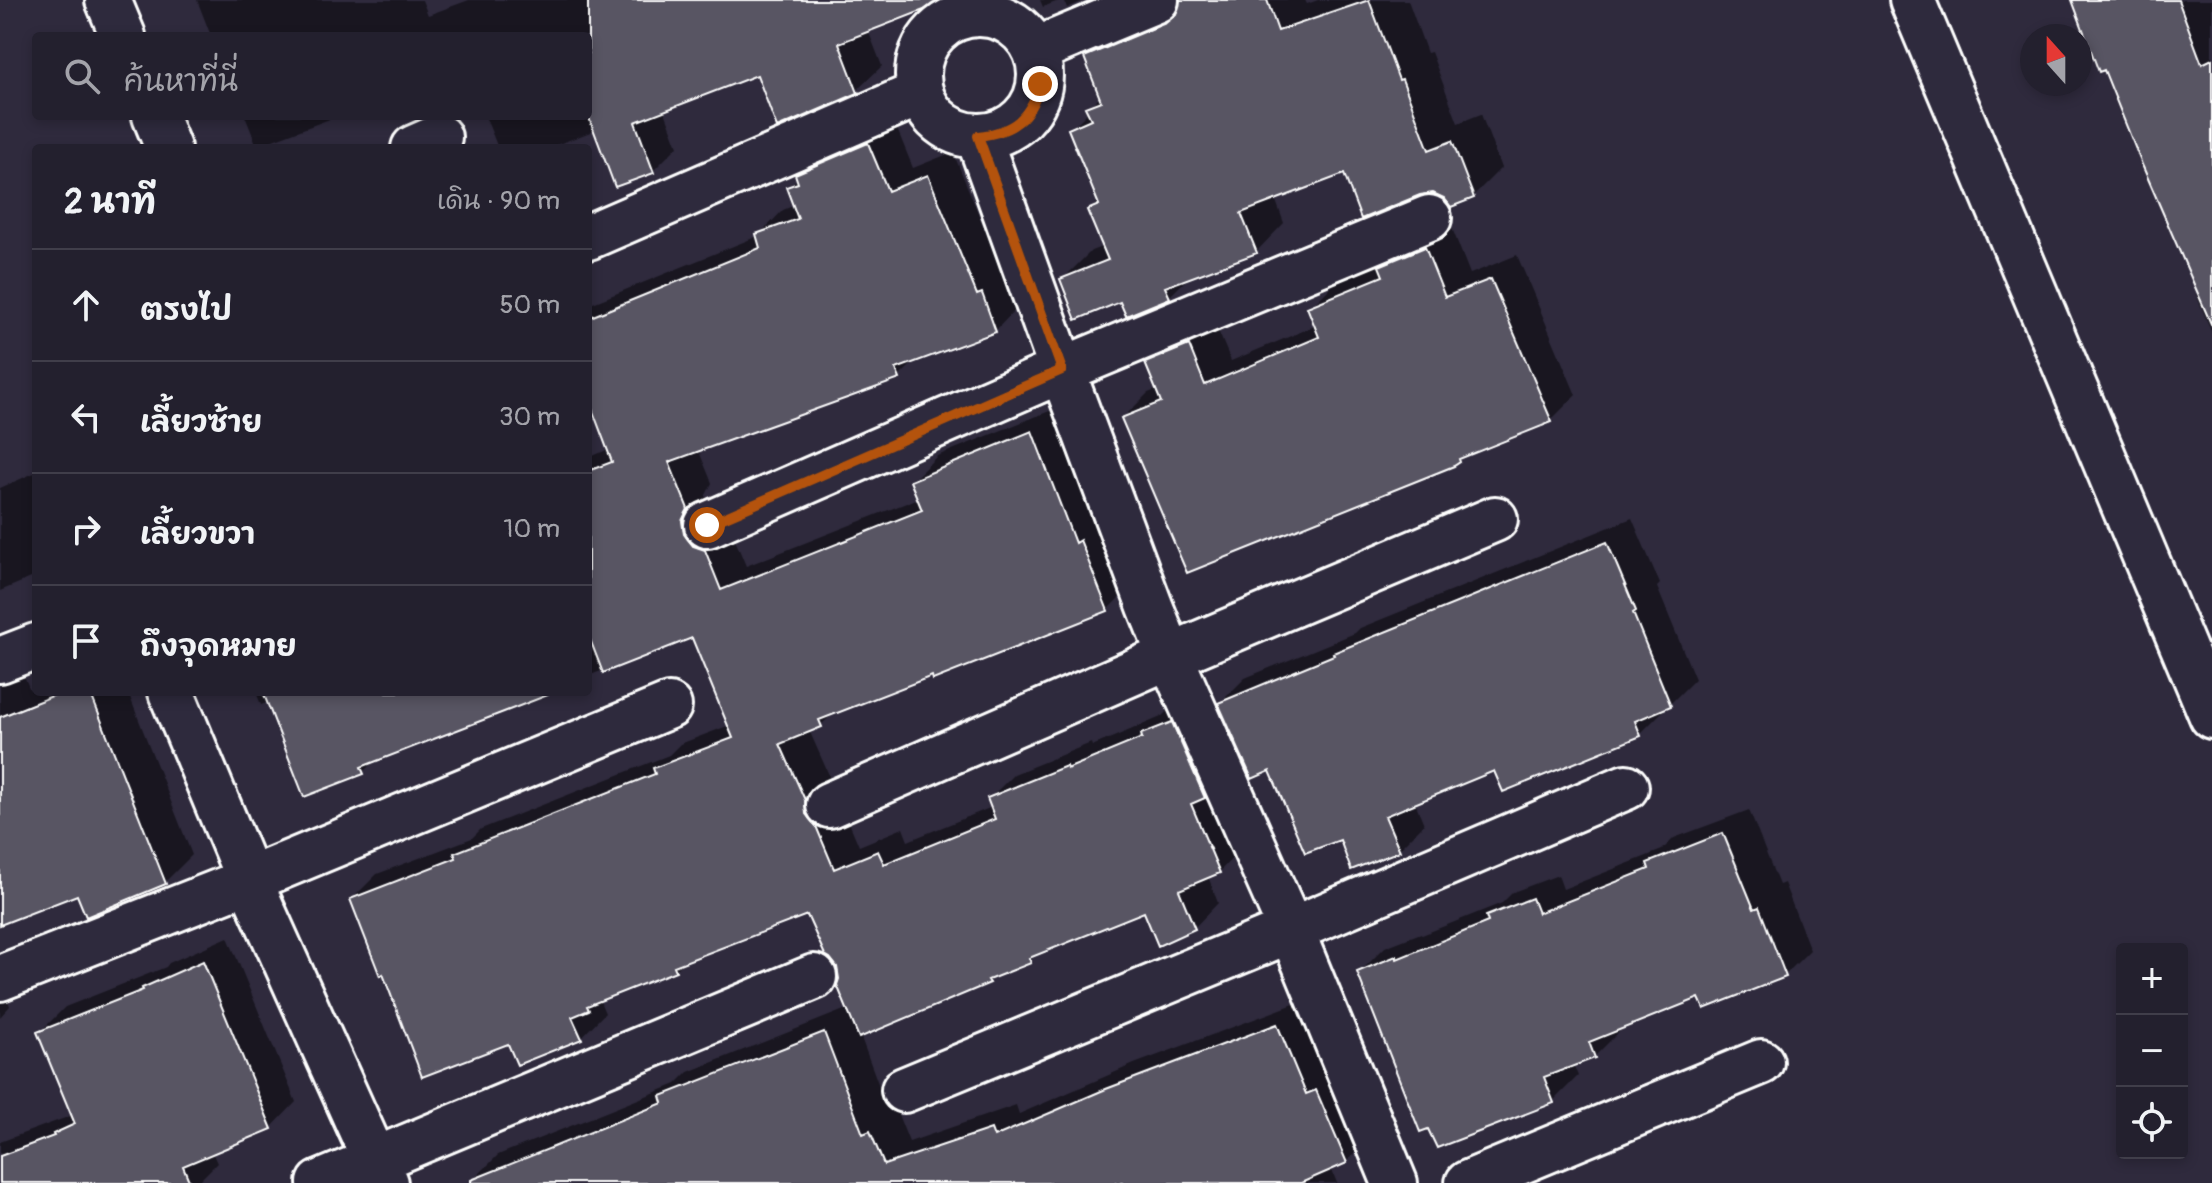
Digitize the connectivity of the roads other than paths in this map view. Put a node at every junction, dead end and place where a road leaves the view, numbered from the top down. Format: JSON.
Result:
{"nodes":[{"id":1,"x":108,"y":0,"type":"edge"},
{"id":2,"x":1156,"y":0,"type":"edge"},
{"id":3,"x":1912,"y":0,"type":"edge"},
{"id":4,"x":950,"y":10,"type":"edge"},
{"id":5,"x":121,"y":32,"type":"edge"},
{"id":6,"x":1036,"y":50,"type":"junction"},
{"id":7,"x":920,"y":93,"type":"junction"},
{"id":8,"x":157,"y":120,"type":"edge"},
{"id":9,"x":978,"y":136,"type":"junction"},
{"id":10,"x":166,"y":144,"type":"edge"},
{"id":11,"x":1429,"y":218,"type":"dead end"},
{"id":12,"x":592,"y":235,"type":"edge"},
{"id":13,"x":1062,"y":370,"type":"junction"},
{"id":14,"x":1495,"y":519,"type":"dead end"},
{"id":15,"x":707,"y":525,"type":"dead end"},
{"id":16,"x":32,"y":648,"type":"edge"},
{"id":17,"x":1170,"y":656,"type":"junction"},
{"id":18,"x":0,"y":660,"type":"edge"},
{"id":19,"x":173,"y":696,"type":"edge"},
{"id":20,"x":669,"y":706,"type":"dead end"},
{"id":21,"x":2212,"y":716,"type":"edge"},
{"id":22,"x":1626,"y":787,"type":"dead end"},
{"id":23,"x":829,"y":805,"type":"dead end"},
{"id":24,"x":249,"y":880,"type":"junction"},
{"id":25,"x":1291,"y":930,"type":"junction"},
{"id":26,"x":814,"y":977,"type":"dead end"},
{"id":27,"x":0,"y":978,"type":"edge"},
{"id":28,"x":1761,"y":1062,"type":"dead end"},
{"id":29,"x":904,"y":1090,"type":"dead end"},
{"id":30,"x":380,"y":1172,"type":"edge"},
{"id":31,"x":320,"y":1183,"type":"edge"},
{"id":32,"x":1395,"y":1183,"type":"edge"},
{"id":33,"x":1468,"y":1183,"type":"edge"}],
"edges":[{"from":1,"to":5,"type":"street"},
{"from":2,"to":6,"type":"street"},
{"from":3,"to":21,"type":"street"},
{"from":4,"to":6,"type":"street"},
{"from":4,"to":7,"type":"street"},
{"from":6,"to":9,"type":"street"},
{"from":7,"to":9,"type":"street"},
{"from":7,"to":12,"type":"street"},
{"from":8,"to":10,"type":"street"},
{"from":9,"to":13,"type":"street"},
{"from":11,"to":13,"type":"street"},
{"from":13,"to":15,"type":"street"},
{"from":13,"to":17,"type":"street"},
{"from":14,"to":17,"type":"street"},
{"from":16,"to":18,"type":"street"},
{"from":17,"to":23,"type":"street"},
{"from":17,"to":25,"type":"street"},
{"from":19,"to":24,"type":"street"},
{"from":20,"to":24,"type":"street"},
{"from":22,"to":25,"type":"street"},
{"from":24,"to":27,"type":"street"},
{"from":24,"to":30,"type":"street"},
{"from":25,"to":29,"type":"street"},
{"from":25,"to":32,"type":"street"},
{"from":26,"to":30,"type":"street"},
{"from":28,"to":33,"type":"street"},
{"from":30,"to":31,"type":"street"}]}
